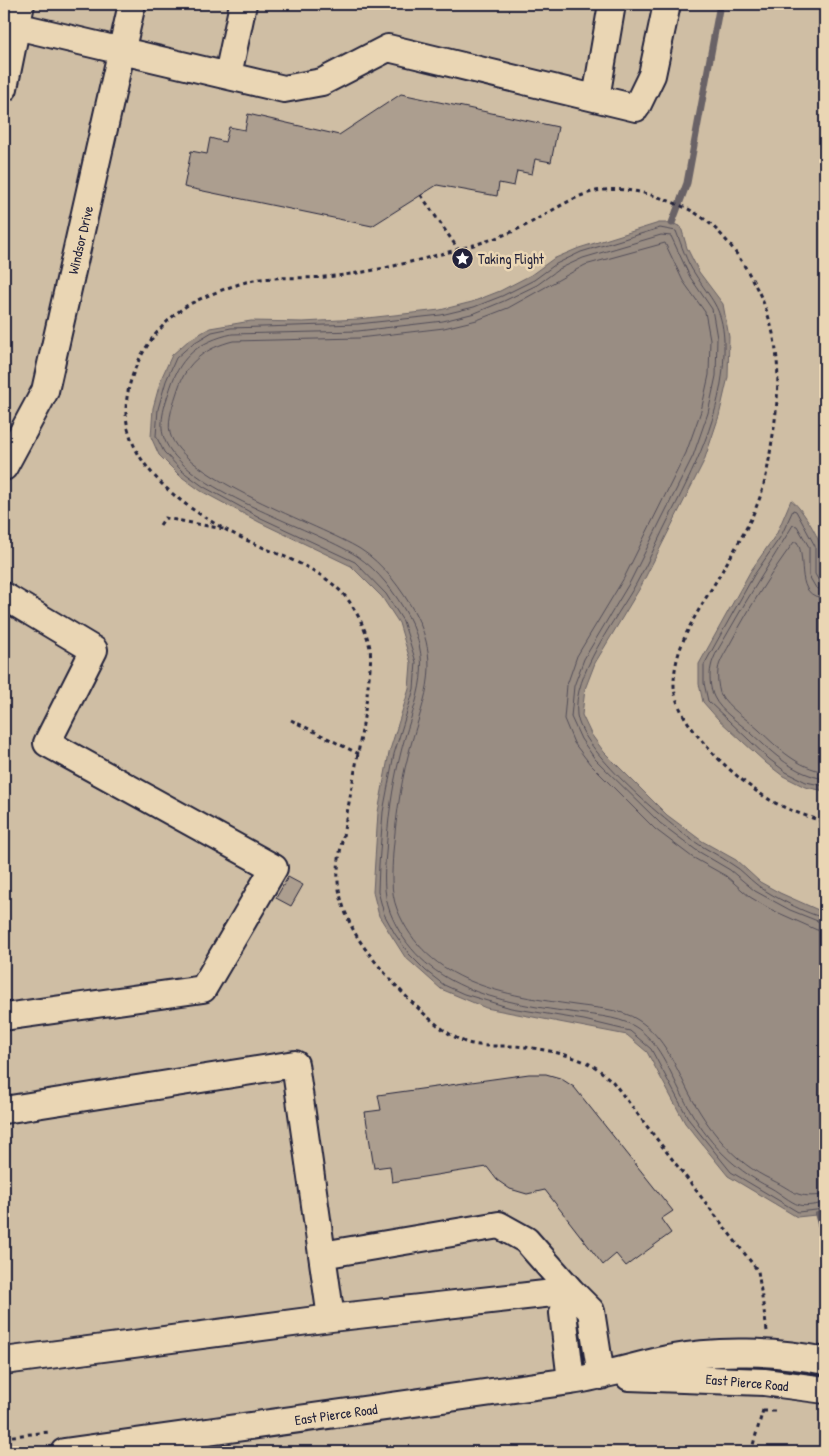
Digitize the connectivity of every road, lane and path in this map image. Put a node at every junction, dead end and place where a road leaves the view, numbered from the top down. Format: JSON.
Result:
{"nodes":[{"id":1,"x":132,"y":4,"type":"edge"},
{"id":2,"x":243,"y":4,"type":"edge"},
{"id":3,"x":612,"y":4,"type":"edge"},
{"id":4,"x":667,"y":4,"type":"edge"},
{"id":5,"x":19,"y":15,"type":"edge"},
{"id":6,"x":122,"y":50,"type":"junction"},
{"id":7,"x":228,"y":75,"type":"junction"},
{"id":8,"x":4,"y":88,"type":"edge"},
{"id":9,"x":596,"y":98,"type":"junction"},
{"id":10,"x":421,"y":195,"type":"dead end"},
{"id":11,"x":458,"y":249,"type":"junction"},
{"id":12,"x":4,"y":467,"type":"edge"},
{"id":13,"x":160,"y":525,"type":"dead end"},
{"id":14,"x":227,"y":530,"type":"junction"},
{"id":15,"x":4,"y":596,"type":"edge"},
{"id":16,"x":291,"y":720,"type":"dead end"},
{"id":17,"x":359,"y":754,"type":"junction"},
{"id":18,"x":825,"y":822,"type":"edge"},
{"id":19,"x":4,"y":1017,"type":"edge"},
{"id":20,"x":4,"y":1110,"type":"edge"},
{"id":21,"x":322,"y":1255,"type":"junction"},
{"id":22,"x":571,"y":1291,"type":"junction"},
{"id":23,"x":331,"y":1318,"type":"junction"},
{"id":24,"x":767,"y":1328,"type":"dead end"},
{"id":25,"x":4,"y":1361,"type":"edge"},
{"id":26,"x":825,"y":1361,"type":"edge"},
{"id":27,"x":604,"y":1376,"type":"junction"},
{"id":28,"x":571,"y":1381,"type":"junction"},
{"id":29,"x":825,"y":1390,"type":"edge"},
{"id":30,"x":763,"y":1411,"type":"dead end"},
{"id":31,"x":64,"y":1452,"type":"edge"},
{"id":32,"x":751,"y":1452,"type":"edge"}],
"edges":[{"from":1,"to":6,"type":"street","name":"Windsor Drive"},
{"from":2,"to":7,"type":"street"},
{"from":3,"to":9,"type":"street"},
{"from":4,"to":9,"type":"street"},
{"from":5,"to":6,"type":"street"},
{"from":5,"to":8,"type":"street"},
{"from":6,"to":7,"type":"street"},
{"from":6,"to":12,"type":"street","name":"Windsor Drive"},
{"from":7,"to":9,"type":"street"},
{"from":10,"to":11,"type":"path"},
{"from":11,"to":14,"type":"path"},
{"from":11,"to":18,"type":"path"},
{"from":13,"to":14,"type":"path"},
{"from":14,"to":17,"type":"path"},
{"from":15,"to":19,"type":"street"},
{"from":16,"to":17,"type":"path"},
{"from":17,"to":24,"type":"path"},
{"from":20,"to":21,"type":"street"},
{"from":21,"to":22,"type":"street"},
{"from":21,"to":23,"type":"street"},
{"from":22,"to":23,"type":"street"},
{"from":22,"to":27,"type":"street"},
{"from":22,"to":28,"type":"street"},
{"from":23,"to":25,"type":"street"},
{"from":26,"to":27,"type":"street","name":"East Pierce Road"},
{"from":27,"to":28,"type":"street","name":"East Pierce Road"},
{"from":27,"to":29,"type":"street","name":"East Pierce Road"},
{"from":28,"to":31,"type":"street","name":"East Pierce Road"},
{"from":30,"to":32,"type":"path"}]}
